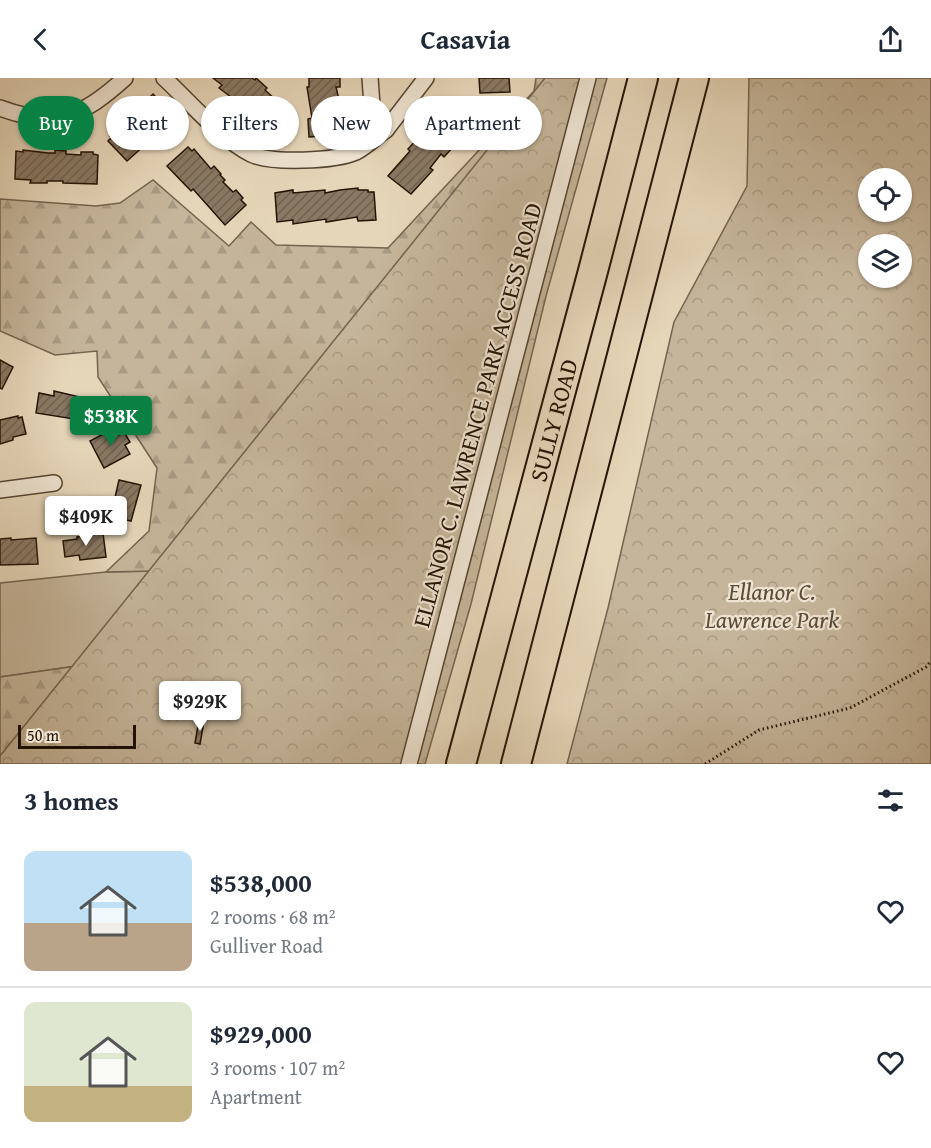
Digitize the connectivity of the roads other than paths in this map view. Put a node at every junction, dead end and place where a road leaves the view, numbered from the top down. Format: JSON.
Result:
{"nodes":[{"id":1,"x":125,"y":78,"type":"edge"},
{"id":2,"x":164,"y":78,"type":"edge"},
{"id":3,"x":370,"y":78,"type":"edge"},
{"id":4,"x":426,"y":78,"type":"edge"},
{"id":5,"x":588,"y":78,"type":"edge"},
{"id":6,"x":643,"y":78,"type":"edge"},
{"id":7,"x":694,"y":78,"type":"edge"},
{"id":8,"x":371,"y":96,"type":"edge"},
{"id":9,"x":0,"y":108,"type":"edge"},
{"id":10,"x":392,"y":122,"type":"edge"},
{"id":11,"x":359,"y":150,"type":"edge"},
{"id":12,"x":54,"y":483,"type":"dead end"},
{"id":13,"x":0,"y":490,"type":"edge"},
{"id":14,"x":409,"y":764,"type":"edge"},
{"id":15,"x":461,"y":764,"type":"edge"},
{"id":16,"x":516,"y":764,"type":"edge"}],
"edges":[{"from":1,"to":9,"type":"street"},
{"from":2,"to":11,"type":"street"},
{"from":3,"to":8,"type":"street"},
{"from":4,"to":10,"type":"street"},
{"from":5,"to":14,"type":"street","name":"ELLANOR C. LAWRENCE PARK ACCESS ROAD"},
{"from":6,"to":15,"type":"highway","name":"SULLY ROAD"},
{"from":7,"to":16,"type":"highway"},
{"from":12,"to":13,"type":"street"}]}
